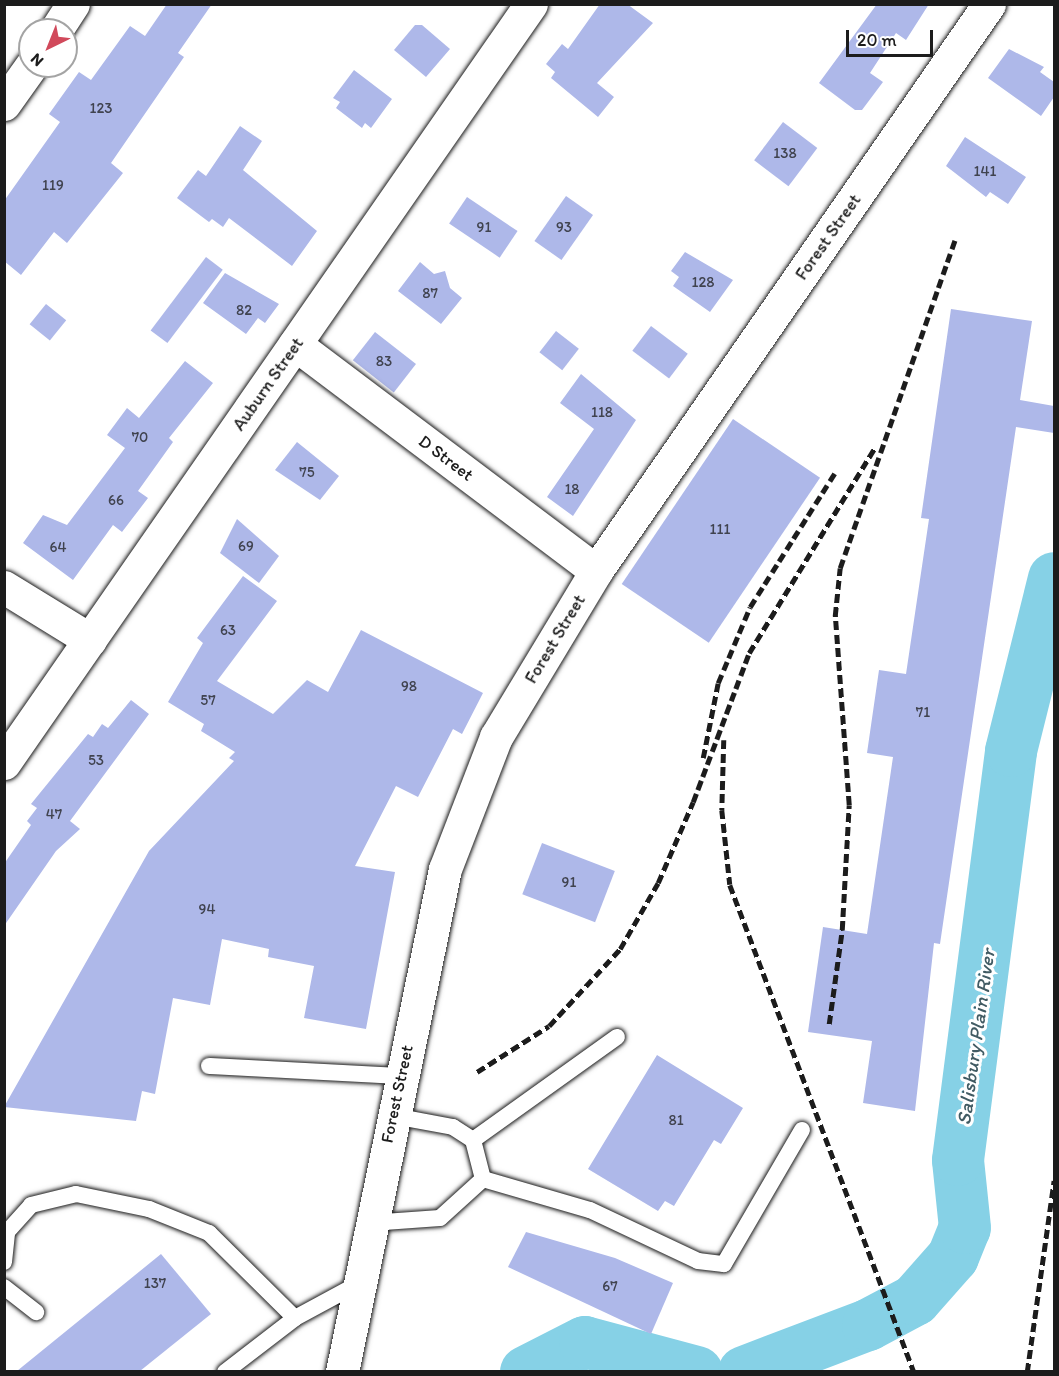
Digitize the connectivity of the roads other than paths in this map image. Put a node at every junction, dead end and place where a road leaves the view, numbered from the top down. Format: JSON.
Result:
{"nodes":[{"id":1,"x":73,"y":4,"type":"edge"},
{"id":2,"x":531,"y":4,"type":"edge"},
{"id":3,"x":989,"y":4,"type":"edge"},
{"id":4,"x":64,"y":18,"type":"edge"},
{"id":5,"x":22,"y":78,"type":"edge"},
{"id":6,"x":4,"y":104,"type":"edge"},
{"id":7,"x":295,"y":344,"type":"junction"},
{"id":8,"x":596,"y":571,"type":"junction"},
{"id":9,"x":4,"y":587,"type":"edge"},
{"id":10,"x":90,"y":640,"type":"junction"},
{"id":11,"x":4,"y":763,"type":"edge"},
{"id":12,"x":617,"y":1037,"type":"dead end"},
{"id":13,"x":209,"y":1066,"type":"dead end"},
{"id":14,"x":401,"y":1076,"type":"junction"},
{"id":15,"x":393,"y":1116,"type":"junction"},
{"id":16,"x":802,"y":1130,"type":"dead end"},
{"id":17,"x":472,"y":1140,"type":"junction"},
{"id":18,"x":483,"y":1179,"type":"junction"},
{"id":19,"x":370,"y":1223,"type":"junction"},
{"id":20,"x":4,"y":1262,"type":"edge"},
{"id":21,"x":358,"y":1284,"type":"junction"},
{"id":22,"x":4,"y":1287,"type":"edge"},
{"id":23,"x":36,"y":1312,"type":"dead end"},
{"id":24,"x":295,"y":1318,"type":"junction"},
{"id":25,"x":225,"y":1371,"type":"edge"},
{"id":26,"x":342,"y":1371,"type":"edge"}],
"edges":[{"from":1,"to":4,"type":"street"},
{"from":2,"to":7,"type":"street","name":"Auburn Street"},
{"from":3,"to":8,"type":"street","name":"Forest Street"},
{"from":5,"to":6,"type":"street"},
{"from":7,"to":8,"type":"street","name":"D Street"},
{"from":7,"to":10,"type":"street","name":"Auburn Street"},
{"from":8,"to":14,"type":"street","name":"Forest Street"},
{"from":9,"to":10,"type":"street"},
{"from":10,"to":11,"type":"street","name":"Auburn Street"},
{"from":12,"to":17,"type":"lane"},
{"from":13,"to":14,"type":"lane"},
{"from":14,"to":15,"type":"street","name":"Forest Street"},
{"from":15,"to":17,"type":"lane"},
{"from":15,"to":19,"type":"street","name":"Forest Street"},
{"from":16,"to":18,"type":"lane"},
{"from":17,"to":18,"type":"lane"},
{"from":18,"to":19,"type":"lane"},
{"from":19,"to":21,"type":"street","name":"Forest Street"},
{"from":20,"to":24,"type":"lane"},
{"from":21,"to":24,"type":"lane"},
{"from":21,"to":26,"type":"street","name":"Forest Street"},
{"from":22,"to":23,"type":"lane"},
{"from":24,"to":25,"type":"lane"}]}
